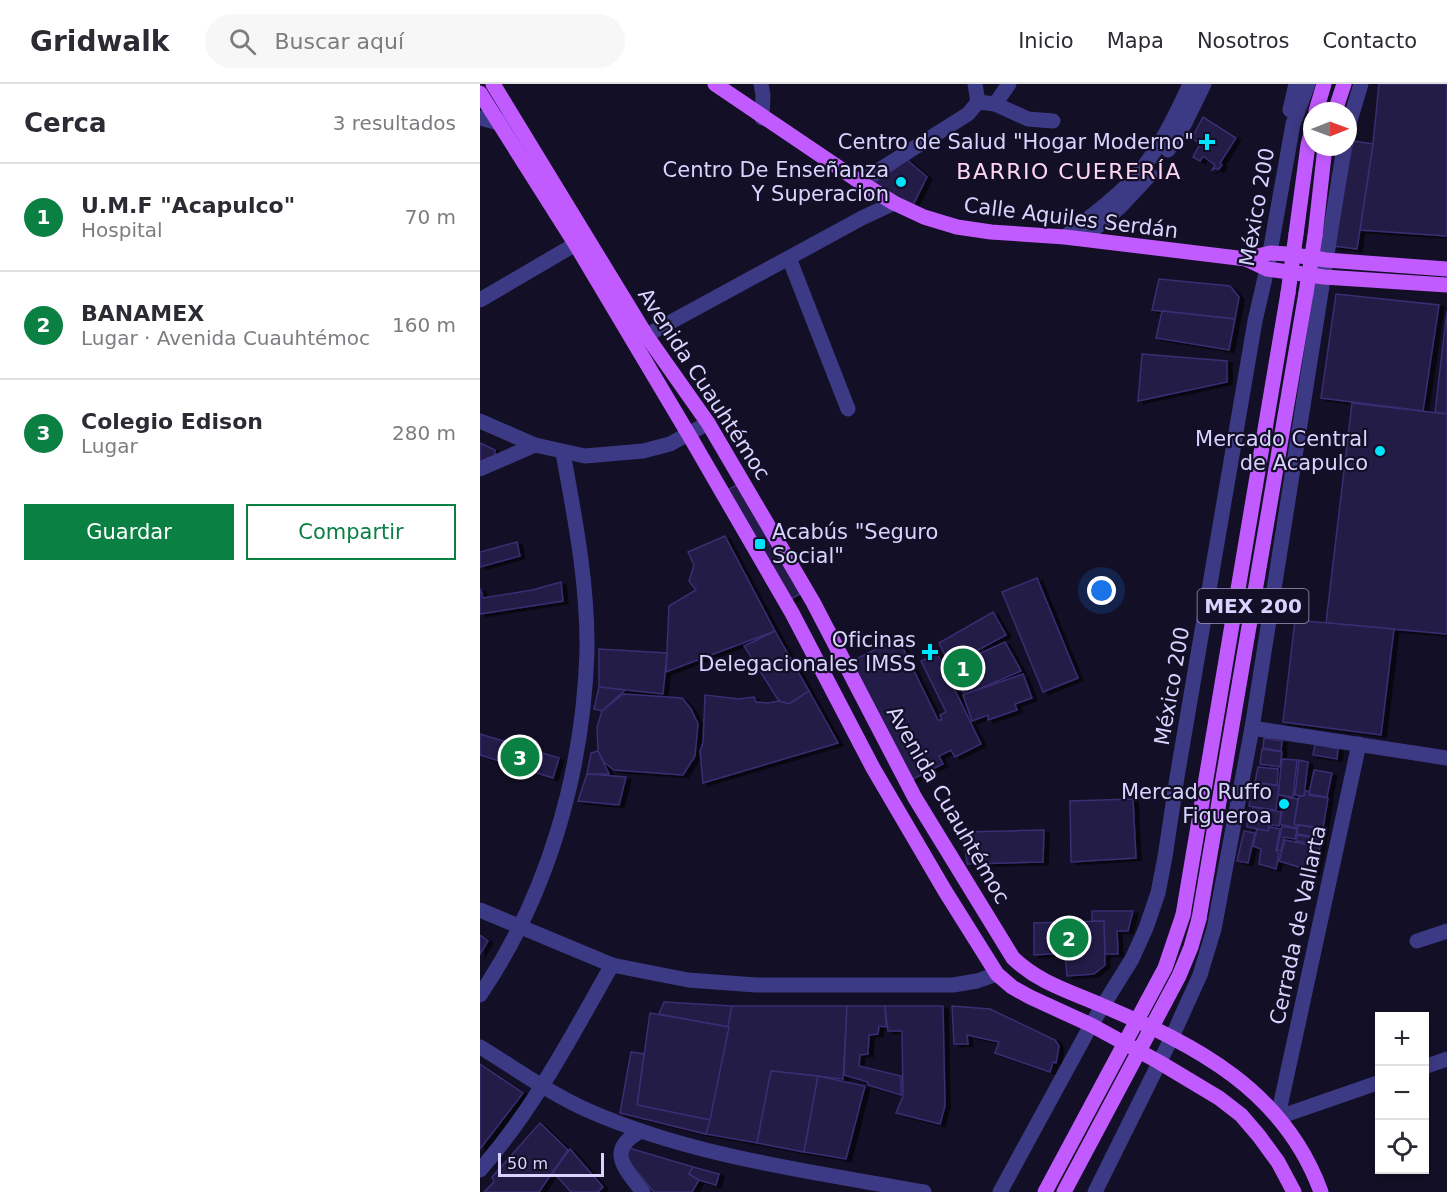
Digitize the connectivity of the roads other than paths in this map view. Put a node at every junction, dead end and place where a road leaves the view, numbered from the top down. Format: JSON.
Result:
{"nodes":[{"id":1,"x":493,"y":84,"type":"edge"},
{"id":2,"x":715,"y":84,"type":"edge"},
{"id":3,"x":975,"y":84,"type":"edge"},
{"id":4,"x":1009,"y":84,"type":"edge"},
{"id":5,"x":1191,"y":84,"type":"edge"},
{"id":6,"x":1204,"y":84,"type":"edge"},
{"id":7,"x":1296,"y":84,"type":"edge"},
{"id":8,"x":1308,"y":84,"type":"edge"},
{"id":9,"x":1324,"y":84,"type":"edge"},
{"id":10,"x":1344,"y":84,"type":"edge"},
{"id":11,"x":1361,"y":84,"type":"edge"},
{"id":12,"x":766,"y":88,"type":"edge"},
{"id":13,"x":480,"y":93,"type":"edge"},
{"id":14,"x":978,"y":102,"type":"junction"},
{"id":15,"x":1319,"y":102,"type":"edge"},
{"id":16,"x":1338,"y":102,"type":"edge"},
{"id":17,"x":1356,"y":102,"type":"edge"},
{"id":18,"x":995,"y":104,"type":"junction"},
{"id":19,"x":480,"y":118,"type":"edge"},
{"id":20,"x":762,"y":118,"type":"junction"},
{"id":21,"x":506,"y":120,"type":"junction"},
{"id":22,"x":1053,"y":121,"type":"dead end"},
{"id":23,"x":1293,"y":124,"type":"junction"},
{"id":24,"x":1307,"y":156,"type":"edge"},
{"id":25,"x":1324,"y":156,"type":"edge"},
{"id":26,"x":1343,"y":156,"type":"edge"},
{"id":27,"x":860,"y":182,"type":"junction"},
{"id":28,"x":894,"y":203,"type":"junction"},
{"id":29,"x":1065,"y":237,"type":"junction"},
{"id":30,"x":1083,"y":239,"type":"junction"},
{"id":31,"x":581,"y":241,"type":"junction"},
{"id":32,"x":1270,"y":254,"type":"junction"},
{"id":33,"x":789,"y":258,"type":"junction"},
{"id":34,"x":1246,"y":259,"type":"junction"},
{"id":35,"x":1326,"y":260,"type":"junction"},
{"id":36,"x":1447,"y":268,"type":"edge"},
{"id":37,"x":1267,"y":269,"type":"junction"},
{"id":38,"x":1324,"y":277,"type":"junction"},
{"id":39,"x":1447,"y":285,"type":"edge"},
{"id":40,"x":482,"y":294,"type":"edge"},
{"id":41,"x":640,"y":338,"type":"junction"},
{"id":42,"x":848,"y":410,"type":"dead end"},
{"id":43,"x":480,"y":421,"type":"edge"},
{"id":44,"x":708,"y":423,"type":"junction"},
{"id":45,"x":689,"y":435,"type":"junction"},
{"id":46,"x":535,"y":446,"type":"junction"},
{"id":47,"x":563,"y":453,"type":"junction"},
{"id":48,"x":480,"y":469,"type":"edge"},
{"id":49,"x":1252,"y":728,"type":"junction"},
{"id":50,"x":1359,"y":744,"type":"junction"},
{"id":51,"x":1446,"y":761,"type":"edge"},
{"id":52,"x":480,"y":910,"type":"edge"},
{"id":53,"x":521,"y":926,"type":"junction"},
{"id":54,"x":1447,"y":931,"type":"edge"},
{"id":55,"x":1417,"y":941,"type":"dead end"},
{"id":56,"x":612,"y":965,"type":"junction"},
{"id":57,"x":997,"y":974,"type":"junction"},
{"id":58,"x":480,"y":996,"type":"edge"},
{"id":59,"x":1102,"y":1005,"type":"junction"},
{"id":60,"x":1091,"y":1025,"type":"junction"},
{"id":61,"x":1172,"y":1037,"type":"junction"},
{"id":62,"x":480,"y":1047,"type":"edge"},
{"id":63,"x":1447,"y":1059,"type":"edge"},
{"id":64,"x":1159,"y":1062,"type":"junction"},
{"id":65,"x":1428,"y":1066,"type":"edge"},
{"id":66,"x":1375,"y":1084,"type":"edge"},
{"id":67,"x":543,"y":1085,"type":"junction"},
{"id":68,"x":1279,"y":1116,"type":"junction"},
{"id":69,"x":641,"y":1131,"type":"junction"},
{"id":70,"x":480,"y":1170,"type":"edge"},
{"id":71,"x":643,"y":1192,"type":"edge"},
{"id":72,"x":924,"y":1192,"type":"edge"},
{"id":73,"x":1000,"y":1192,"type":"edge"},
{"id":74,"x":1046,"y":1192,"type":"edge"},
{"id":75,"x":1064,"y":1192,"type":"edge"},
{"id":76,"x":1095,"y":1192,"type":"edge"},
{"id":77,"x":1294,"y":1192,"type":"edge"},
{"id":78,"x":1321,"y":1192,"type":"edge"}],
"edges":[{"from":1,"to":21,"type":"main road","name":"Avenida Cuauhtémoc"},
{"from":2,"to":20,"type":"main road","name":"Calle Aquiles Serdán"},
{"from":3,"to":14,"type":"street"},
{"from":4,"to":18,"type":"street"},
{"from":5,"to":29,"type":"street"},
{"from":6,"to":30,"type":"street"},
{"from":7,"to":23,"type":"street"},
{"from":8,"to":23,"type":"street","name":"México 200"},
{"from":9,"to":15,"type":"main road"},
{"from":10,"to":16,"type":"main road"},
{"from":11,"to":17,"type":"street"},
{"from":12,"to":20,"type":"street"},
{"from":13,"to":21,"type":"main road","name":"Avenida Cuauhtémoc"},
{"from":14,"to":18,"type":"street"},
{"from":14,"to":27,"type":"street"},
{"from":18,"to":22,"type":"street"},
{"from":19,"to":21,"type":"street"},
{"from":20,"to":27,"type":"main road","name":"Calle Aquiles Serdán"},
{"from":21,"to":31,"type":"main road","name":"Avenida Cuauhtémoc"},
{"from":23,"to":32,"type":"street","name":"México 200"},
{"from":24,"to":74,"type":"main road","number":"MEX 200","bridge":true},
{"from":25,"to":75,"type":"main road","number":"MEX 200","bridge":true},
{"from":26,"to":35,"type":"street"},
{"from":27,"to":28,"type":"main road","name":"Calle Aquiles Serdán"},
{"from":28,"to":29,"type":"main road","name":"Calle Aquiles Serdán"},
{"from":28,"to":33,"type":"street"},
{"from":29,"to":30,"type":"main road","name":"Calle Aquiles Serdán"},
{"from":30,"to":34,"type":"main road","name":"Calle Aquiles Serdán"},
{"from":31,"to":40,"type":"street"},
{"from":31,"to":41,"type":"main road","name":"Avenida Cuauhtémoc"},
{"from":32,"to":34,"type":"main road","name":"Calle Aquiles Serdán"},
{"from":32,"to":35,"type":"main road","name":"Calle Aquiles Serdán"},
{"from":32,"to":37,"type":"street","name":"México 200"},
{"from":33,"to":41,"type":"street"},
{"from":33,"to":42,"type":"street"},
{"from":34,"to":37,"type":"main road","name":"Calle Aquiles Serdán"},
{"from":35,"to":36,"type":"main road","name":"Calle Aquiles Serdán"},
{"from":35,"to":38,"type":"street"},
{"from":37,"to":38,"type":"main road","name":"Calle Aquiles Serdán"},
{"from":37,"to":59,"type":"street","name":"México 200"},
{"from":38,"to":39,"type":"main road","name":"Calle Aquiles Serdán"},
{"from":38,"to":49,"type":"street"},
{"from":41,"to":44,"type":"main road","name":"Avenida Cuauhtémoc"},
{"from":41,"to":45,"type":"main road","name":"Avenida Cuauhtémoc"},
{"from":43,"to":46,"type":"street"},
{"from":44,"to":45,"type":"street"},
{"from":44,"to":59,"type":"main road","name":"Avenida Cuauhtémoc"},
{"from":45,"to":47,"type":"street"},
{"from":45,"to":57,"type":"main road","name":"Avenida Cuauhtémoc"},
{"from":46,"to":47,"type":"street"},
{"from":46,"to":48,"type":"street"},
{"from":47,"to":53,"type":"street"},
{"from":49,"to":50,"type":"street"},
{"from":49,"to":61,"type":"street"},
{"from":50,"to":51,"type":"street"},
{"from":50,"to":68,"type":"street","name":"Cerrada de Vallarta"},
{"from":52,"to":53,"type":"street"},
{"from":53,"to":56,"type":"street"},
{"from":53,"to":58,"type":"street"},
{"from":54,"to":55,"type":"street"},
{"from":56,"to":57,"type":"street"},
{"from":56,"to":67,"type":"street"},
{"from":57,"to":60,"type":"main road","name":"Avenida Cuauhtémoc"},
{"from":59,"to":60,"type":"street","name":"México 200"},
{"from":59,"to":61,"type":"main road","name":"Avenida Cuauhtémoc"},
{"from":60,"to":64,"type":"main road","name":"Avenida Cuauhtémoc"},
{"from":60,"to":73,"type":"street","name":"México 200"},
{"from":61,"to":64,"type":"street"},
{"from":61,"to":68,"type":"main road","name":"Avenida Cuauhtémoc"},
{"from":62,"to":67,"type":"street"},
{"from":63,"to":65,"type":"street"},
{"from":64,"to":76,"type":"street"},
{"from":64,"to":77,"type":"main road","name":"Avenida Cuauhtémoc"},
{"from":66,"to":68,"type":"street"},
{"from":67,"to":69,"type":"street"},
{"from":67,"to":70,"type":"street"},
{"from":68,"to":78,"type":"main road","name":"Avenida Cuauhtémoc"},
{"from":69,"to":71,"type":"street"},
{"from":69,"to":72,"type":"street"}]}
